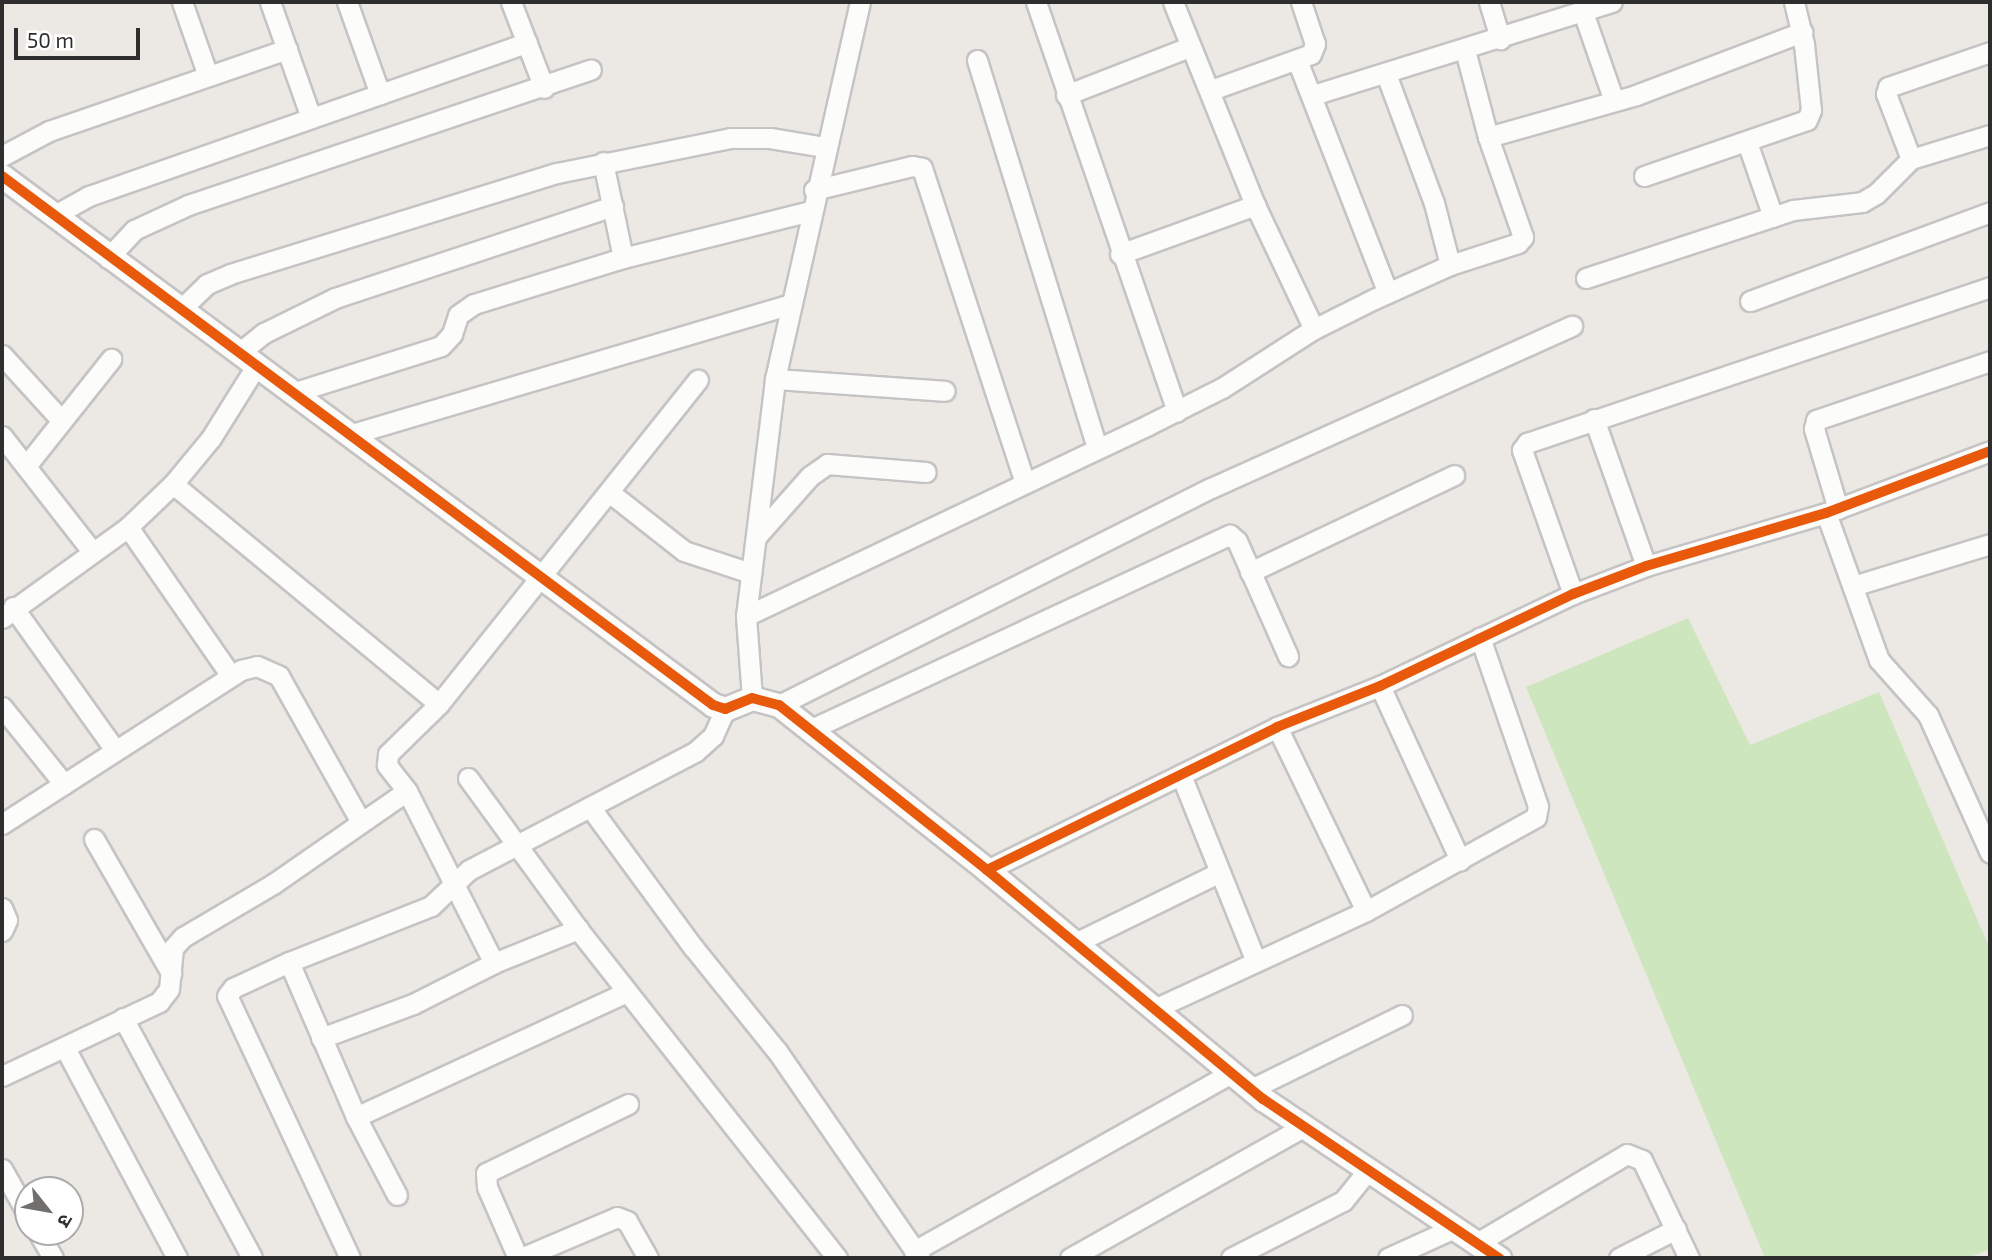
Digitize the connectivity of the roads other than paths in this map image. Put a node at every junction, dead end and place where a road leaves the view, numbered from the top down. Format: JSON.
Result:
{"nodes":[{"id":1,"x":182,"y":2,"type":"edge"},
{"id":2,"x":270,"y":2,"type":"edge"},
{"id":3,"x":347,"y":2,"type":"edge"},
{"id":4,"x":511,"y":2,"type":"edge"},
{"id":5,"x":860,"y":2,"type":"edge"},
{"id":6,"x":1036,"y":2,"type":"edge"},
{"id":7,"x":1173,"y":2,"type":"edge"},
{"id":8,"x":1300,"y":2,"type":"edge"},
{"id":9,"x":1489,"y":2,"type":"edge"},
{"id":10,"x":1612,"y":2,"type":"edge"},
{"id":11,"x":1794,"y":2,"type":"edge"},
{"id":12,"x":1583,"y":12,"type":"junction"},
{"id":13,"x":1802,"y":32,"type":"junction"},
{"id":14,"x":1500,"y":39,"type":"junction"},
{"id":15,"x":527,"y":43,"type":"junction"},
{"id":16,"x":1189,"y":47,"type":"junction"},
{"id":17,"x":287,"y":49,"type":"junction"},
{"id":18,"x":1465,"y":50,"type":"junction"},
{"id":19,"x":1990,"y":52,"type":"edge"},
{"id":20,"x":1297,"y":60,"type":"junction"},
{"id":21,"x":976,"y":61,"type":"dead end"},
{"id":22,"x":591,"y":69,"type":"dead end"},
{"id":23,"x":1386,"y":74,"type":"junction"},
{"id":24,"x":208,"y":76,"type":"junction"},
{"id":25,"x":544,"y":88,"type":"junction"},
{"id":26,"x":1211,"y":90,"type":"junction"},
{"id":27,"x":380,"y":94,"type":"junction"},
{"id":28,"x":1066,"y":95,"type":"junction"},
{"id":29,"x":1313,"y":95,"type":"junction"},
{"id":30,"x":1614,"y":101,"type":"junction"},
{"id":31,"x":311,"y":118,"type":"junction"},
{"id":32,"x":1990,"y":135,"type":"edge"},
{"id":33,"x":1488,"y":137,"type":"junction"},
{"id":34,"x":1747,"y":142,"type":"junction"},
{"id":35,"x":825,"y":147,"type":"junction"},
{"id":36,"x":2,"y":156,"type":"edge"},
{"id":37,"x":1911,"y":159,"type":"junction"},
{"id":38,"x":603,"y":162,"type":"junction"},
{"id":39,"x":2,"y":176,"type":"edge"},
{"id":40,"x":1644,"y":176,"type":"dead end"},
{"id":41,"x":814,"y":190,"type":"junction"},
{"id":42,"x":1255,"y":205,"type":"junction"},
{"id":43,"x":612,"y":206,"type":"junction"},
{"id":44,"x":810,"y":211,"type":"junction"},
{"id":45,"x":1990,"y":212,"type":"edge"},
{"id":46,"x":53,"y":216,"type":"junction"},
{"id":47,"x":1773,"y":217,"type":"junction"},
{"id":48,"x":1120,"y":254,"type":"junction"},
{"id":49,"x":108,"y":258,"type":"junction"},
{"id":50,"x":623,"y":258,"type":"junction"},
{"id":51,"x":1450,"y":265,"type":"junction"},
{"id":52,"x":1586,"y":278,"type":"dead end"},
{"id":53,"x":1990,"y":287,"type":"edge"},
{"id":54,"x":1388,"y":293,"type":"junction"},
{"id":55,"x":1750,"y":301,"type":"dead end"},
{"id":56,"x":789,"y":305,"type":"junction"},
{"id":57,"x":180,"y":310,"type":"junction"},
{"id":58,"x":1572,"y":326,"type":"dead end"},
{"id":59,"x":1314,"y":329,"type":"junction"},
{"id":60,"x":2,"y":355,"type":"edge"},
{"id":61,"x":111,"y":359,"type":"dead end"},
{"id":62,"x":247,"y":360,"type":"junction"},
{"id":63,"x":1990,"y":361,"type":"edge"},
{"id":64,"x":775,"y":379,"type":"junction"},
{"id":65,"x":698,"y":380,"type":"dead end"},
{"id":66,"x":945,"y":391,"type":"dead end"},
{"id":67,"x":292,"y":393,"type":"junction"},
{"id":68,"x":1177,"y":411,"type":"junction"},
{"id":69,"x":1594,"y":419,"type":"junction"},
{"id":70,"x":62,"y":421,"type":"junction"},
{"id":71,"x":349,"y":435,"type":"junction"},
{"id":72,"x":2,"y":436,"type":"edge"},
{"id":73,"x":1097,"y":448,"type":"junction"},
{"id":74,"x":1990,"y":451,"type":"edge"},
{"id":75,"x":26,"y":467,"type":"junction"},
{"id":76,"x":926,"y":472,"type":"dead end"},
{"id":77,"x":1454,"y":475,"type":"dead end"},
{"id":78,"x":1025,"y":482,"type":"junction"},
{"id":79,"x":173,"y":484,"type":"junction"},
{"id":80,"x":609,"y":492,"type":"junction"},
{"id":81,"x":1832,"y":511,"type":"junction"},
{"id":82,"x":128,"y":527,"type":"junction"},
{"id":83,"x":756,"y":537,"type":"junction"},
{"id":84,"x":1990,"y":544,"type":"edge"},
{"id":85,"x":92,"y":551,"type":"junction"},
{"id":86,"x":1646,"y":566,"type":"junction"},
{"id":87,"x":1250,"y":572,"type":"junction"},
{"id":88,"x":751,"y":573,"type":"junction"},
{"id":89,"x":541,"y":578,"type":"junction"},
{"id":90,"x":1853,"y":586,"type":"junction"},
{"id":91,"x":1573,"y":594,"type":"junction"},
{"id":92,"x":8,"y":612,"type":"edge"},
{"id":93,"x":746,"y":615,"type":"junction"},
{"id":94,"x":1480,"y":638,"type":"junction"},
{"id":95,"x":1288,"y":656,"type":"dead end"},
{"id":96,"x":230,"y":676,"type":"junction"},
{"id":97,"x":1380,"y":686,"type":"junction"},
{"id":98,"x":752,"y":698,"type":"junction"},
{"id":99,"x":439,"y":704,"type":"junction"},
{"id":100,"x":779,"y":705,"type":"junction"},
{"id":101,"x":2,"y":707,"type":"edge"},
{"id":102,"x":724,"y":709,"type":"junction"},
{"id":103,"x":1277,"y":727,"type":"junction"},
{"id":104,"x":809,"y":730,"type":"junction"},
{"id":105,"x":115,"y":750,"type":"junction"},
{"id":106,"x":1181,"y":775,"type":"junction"},
{"id":107,"x":468,"y":778,"type":"dead end"},
{"id":108,"x":64,"y":784,"type":"junction"},
{"id":109,"x":407,"y":791,"type":"junction"},
{"id":110,"x":590,"y":807,"type":"junction"},
{"id":111,"x":361,"y":822,"type":"junction"},
{"id":112,"x":2,"y":824,"type":"edge"},
{"id":113,"x":94,"y":839,"type":"dead end"},
{"id":114,"x":513,"y":845,"type":"junction"},
{"id":115,"x":1990,"y":853,"type":"edge"},
{"id":116,"x":1460,"y":860,"type":"junction"},
{"id":117,"x":987,"y":870,"type":"junction"},
{"id":118,"x":1220,"y":872,"type":"junction"},
{"id":119,"x":455,"y":879,"type":"junction"},
{"id":120,"x":2,"y":908,"type":"edge"},
{"id":121,"x":1366,"y":911,"type":"junction"},
{"id":122,"x":578,"y":929,"type":"junction"},
{"id":123,"x":2,"y":932,"type":"edge"},
{"id":124,"x":1075,"y":943,"type":"junction"},
{"id":125,"x":289,"y":962,"type":"junction"},
{"id":126,"x":1256,"y":962,"type":"junction"},
{"id":127,"x":494,"y":963,"type":"junction"},
{"id":128,"x":172,"y":974,"type":"junction"},
{"id":129,"x":626,"y":992,"type":"junction"},
{"id":130,"x":1154,"y":1009,"type":"junction"},
{"id":131,"x":1402,"y":1015,"type":"dead end"},
{"id":132,"x":123,"y":1018,"type":"junction"},
{"id":133,"x":321,"y":1038,"type":"junction"},
{"id":134,"x":65,"y":1048,"type":"junction"},
{"id":135,"x":1231,"y":1073,"type":"junction"},
{"id":136,"x":2,"y":1076,"type":"edge"},
{"id":137,"x":1251,"y":1089,"type":"junction"},
{"id":138,"x":628,"y":1104,"type":"dead end"},
{"id":139,"x":356,"y":1117,"type":"junction"},
{"id":140,"x":1303,"y":1126,"type":"junction"},
{"id":141,"x":2,"y":1169,"type":"edge"},
{"id":142,"x":1368,"y":1170,"type":"junction"},
{"id":143,"x":14,"y":1190,"type":"edge"},
{"id":144,"x":397,"y":1195,"type":"dead end"},
{"id":145,"x":1454,"y":1228,"type":"junction"},
{"id":146,"x":1676,"y":1229,"type":"junction"},
{"id":147,"x":1489,"y":1253,"type":"edge"},
{"id":148,"x":917,"y":1254,"type":"edge"},
{"id":149,"x":177,"y":1258,"type":"edge"},
{"id":150,"x":252,"y":1258,"type":"edge"},
{"id":151,"x":350,"y":1258,"type":"edge"},
{"id":152,"x":520,"y":1258,"type":"edge"},
{"id":153,"x":648,"y":1258,"type":"edge"},
{"id":154,"x":837,"y":1258,"type":"edge"},
{"id":155,"x":1070,"y":1258,"type":"edge"},
{"id":156,"x":1231,"y":1258,"type":"edge"},
{"id":157,"x":1388,"y":1258,"type":"edge"},
{"id":158,"x":1619,"y":1258,"type":"edge"},
{"id":159,"x":1689,"y":1258,"type":"edge"}],
"edges":[{"from":1,"to":24,"type":"street"},
{"from":2,"to":17,"type":"street"},
{"from":3,"to":27,"type":"street"},
{"from":4,"to":15,"type":"street"},
{"from":5,"to":35,"type":"street"},
{"from":6,"to":28,"type":"street"},
{"from":7,"to":16,"type":"street"},
{"from":8,"to":20,"type":"street"},
{"from":9,"to":14,"type":"street"},
{"from":10,"to":12,"type":"street"},
{"from":11,"to":13,"type":"street"},
{"from":12,"to":14,"type":"street"},
{"from":12,"to":30,"type":"street"},
{"from":13,"to":30,"type":"street"},
{"from":13,"to":34,"type":"street"},
{"from":14,"to":18,"type":"street"},
{"from":15,"to":25,"type":"street"},
{"from":15,"to":27,"type":"street"},
{"from":16,"to":26,"type":"street"},
{"from":16,"to":28,"type":"street"},
{"from":17,"to":24,"type":"street"},
{"from":17,"to":31,"type":"street"},
{"from":18,"to":23,"type":"street"},
{"from":18,"to":33,"type":"street"},
{"from":19,"to":37,"type":"street"},
{"from":20,"to":26,"type":"street"},
{"from":20,"to":29,"type":"street"},
{"from":21,"to":73,"type":"street"},
{"from":22,"to":25,"type":"street"},
{"from":23,"to":29,"type":"street"},
{"from":23,"to":51,"type":"street"},
{"from":24,"to":36,"type":"street"},
{"from":25,"to":49,"type":"street"},
{"from":26,"to":42,"type":"street"},
{"from":27,"to":31,"type":"street"},
{"from":28,"to":48,"type":"street"},
{"from":29,"to":54,"type":"street"},
{"from":30,"to":33,"type":"street"},
{"from":31,"to":46,"type":"street"},
{"from":32,"to":37,"type":"street"},
{"from":33,"to":51,"type":"street"},
{"from":34,"to":40,"type":"street"},
{"from":34,"to":47,"type":"street"},
{"from":35,"to":38,"type":"street"},
{"from":35,"to":41,"type":"street"},
{"from":37,"to":47,"type":"street"},
{"from":38,"to":43,"type":"street"},
{"from":38,"to":57,"type":"street"},
{"from":39,"to":46,"type":"street"},
{"from":41,"to":44,"type":"street"},
{"from":41,"to":78,"type":"street"},
{"from":42,"to":48,"type":"street"},
{"from":42,"to":59,"type":"street"},
{"from":43,"to":50,"type":"street"},
{"from":43,"to":62,"type":"street"},
{"from":44,"to":50,"type":"street"},
{"from":44,"to":56,"type":"street"},
{"from":45,"to":55,"type":"street"},
{"from":46,"to":49,"type":"street"},
{"from":47,"to":52,"type":"street"},
{"from":48,"to":68,"type":"street"},
{"from":49,"to":57,"type":"street"},
{"from":50,"to":67,"type":"street"},
{"from":51,"to":54,"type":"street"},
{"from":53,"to":69,"type":"street"},
{"from":54,"to":59,"type":"street"},
{"from":56,"to":64,"type":"street"},
{"from":56,"to":71,"type":"street"},
{"from":57,"to":62,"type":"street"},
{"from":58,"to":100,"type":"street"},
{"from":59,"to":68,"type":"street"},
{"from":60,"to":70,"type":"street"},
{"from":61,"to":70,"type":"street"},
{"from":62,"to":67,"type":"street"},
{"from":62,"to":79,"type":"street"},
{"from":63,"to":81,"type":"street"},
{"from":64,"to":66,"type":"street"},
{"from":64,"to":83,"type":"street"},
{"from":65,"to":80,"type":"street"},
{"from":67,"to":71,"type":"street"},
{"from":68,"to":73,"type":"street"},
{"from":69,"to":86,"type":"street"},
{"from":69,"to":91,"type":"street"},
{"from":70,"to":75,"type":"street"},
{"from":71,"to":89,"type":"street"},
{"from":72,"to":75,"type":"street"},
{"from":73,"to":78,"type":"street"},
{"from":74,"to":81,"type":"street"},
{"from":75,"to":85,"type":"street"},
{"from":76,"to":83,"type":"street"},
{"from":77,"to":87,"type":"street"},
{"from":78,"to":93,"type":"street"},
{"from":79,"to":82,"type":"street"},
{"from":79,"to":99,"type":"street"},
{"from":80,"to":88,"type":"street"},
{"from":80,"to":89,"type":"street"},
{"from":81,"to":86,"type":"street"},
{"from":81,"to":90,"type":"street"},
{"from":82,"to":85,"type":"street"},
{"from":82,"to":96,"type":"street"},
{"from":83,"to":88,"type":"street"},
{"from":84,"to":90,"type":"street"},
{"from":85,"to":92,"type":"street"},
{"from":86,"to":91,"type":"street"},
{"from":87,"to":95,"type":"street"},
{"from":87,"to":104,"type":"street"},
{"from":88,"to":93,"type":"street"},
{"from":89,"to":99,"type":"street"},
{"from":89,"to":102,"type":"street"},
{"from":90,"to":115,"type":"street"},
{"from":91,"to":94,"type":"street"},
{"from":92,"to":105,"type":"street"},
{"from":93,"to":98,"type":"street"},
{"from":94,"to":97,"type":"street"},
{"from":94,"to":116,"type":"street"},
{"from":96,"to":105,"type":"street"},
{"from":96,"to":111,"type":"street"},
{"from":97,"to":103,"type":"street"},
{"from":97,"to":116,"type":"street"},
{"from":98,"to":100,"type":"street"},
{"from":98,"to":102,"type":"street"},
{"from":99,"to":109,"type":"street"},
{"from":100,"to":104,"type":"street"},
{"from":101,"to":108,"type":"street"},
{"from":102,"to":110,"type":"street"},
{"from":103,"to":106,"type":"street"},
{"from":103,"to":121,"type":"street"},
{"from":104,"to":117,"type":"street"},
{"from":105,"to":108,"type":"street"},
{"from":106,"to":117,"type":"street"},
{"from":106,"to":118,"type":"street"},
{"from":107,"to":114,"type":"street"},
{"from":108,"to":112,"type":"street"},
{"from":109,"to":111,"type":"street"},
{"from":109,"to":119,"type":"street"},
{"from":110,"to":114,"type":"street"},
{"from":110,"to":148,"type":"street"},
{"from":111,"to":128,"type":"street"},
{"from":113,"to":128,"type":"street"},
{"from":114,"to":119,"type":"street"},
{"from":114,"to":122,"type":"street"},
{"from":116,"to":121,"type":"street"},
{"from":117,"to":124,"type":"street"},
{"from":118,"to":124,"type":"street"},
{"from":118,"to":126,"type":"street"},
{"from":119,"to":125,"type":"street"},
{"from":119,"to":127,"type":"street"},
{"from":120,"to":123,"type":"street"},
{"from":121,"to":126,"type":"street"},
{"from":122,"to":127,"type":"street"},
{"from":122,"to":129,"type":"street"},
{"from":124,"to":130,"type":"street"},
{"from":125,"to":133,"type":"street"},
{"from":125,"to":151,"type":"street"},
{"from":126,"to":130,"type":"street"},
{"from":127,"to":133,"type":"street"},
{"from":128,"to":132,"type":"street"},
{"from":129,"to":139,"type":"street"},
{"from":129,"to":154,"type":"street"},
{"from":130,"to":135,"type":"street"},
{"from":131,"to":137,"type":"street"},
{"from":132,"to":134,"type":"street"},
{"from":132,"to":150,"type":"street"},
{"from":133,"to":139,"type":"street"},
{"from":134,"to":136,"type":"street"},
{"from":134,"to":149,"type":"street"},
{"from":135,"to":137,"type":"street"},
{"from":135,"to":148,"type":"street"},
{"from":137,"to":140,"type":"street"},
{"from":138,"to":152,"type":"street"},
{"from":139,"to":144,"type":"street"},
{"from":140,"to":142,"type":"street"},
{"from":140,"to":155,"type":"street"},
{"from":141,"to":143,"type":"street"},
{"from":142,"to":145,"type":"street"},
{"from":142,"to":156,"type":"street"},
{"from":145,"to":147,"type":"street"},
{"from":145,"to":157,"type":"street"},
{"from":146,"to":147,"type":"street"},
{"from":146,"to":158,"type":"street"},
{"from":146,"to":159,"type":"street"},
{"from":152,"to":153,"type":"street"}]}
